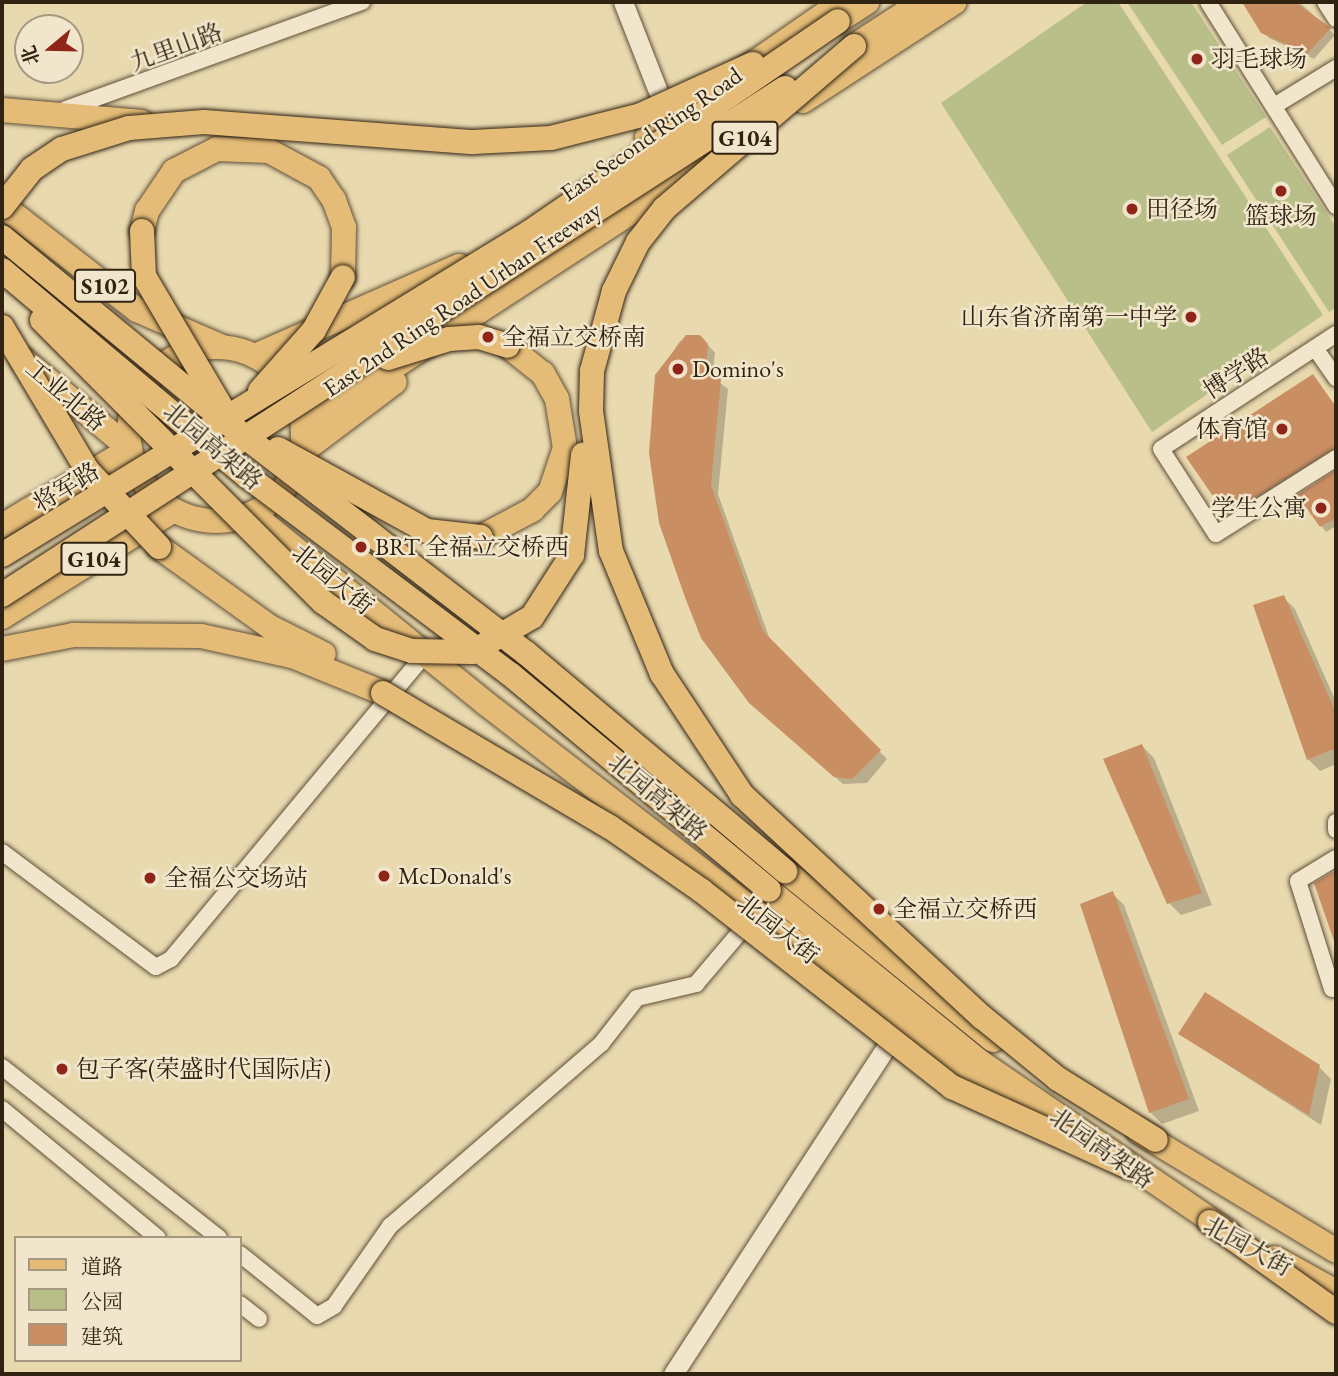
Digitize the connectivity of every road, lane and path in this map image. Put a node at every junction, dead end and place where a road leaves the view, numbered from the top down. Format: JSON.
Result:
{"nodes":[{"id":1,"x":362,"y":2,"type":"edge"},
{"id":2,"x":623,"y":2,"type":"edge"},
{"id":3,"x":867,"y":2,"type":"edge"},
{"id":4,"x":922,"y":2,"type":"edge"},
{"id":5,"x":955,"y":2,"type":"edge"},
{"id":6,"x":1208,"y":2,"type":"edge"},
{"id":7,"x":1325,"y":2,"type":"edge"},
{"id":8,"x":840,"y":12,"type":"edge"},
{"id":9,"x":1336,"y":19,"type":"edge"},
{"id":10,"x":854,"y":46,"type":"junction"},
{"id":11,"x":1336,"y":68,"type":"edge"},
{"id":12,"x":2,"y":97,"type":"edge"},
{"id":13,"x":1274,"y":106,"type":"junction"},
{"id":14,"x":2,"y":110,"type":"edge"},
{"id":15,"x":204,"y":122,"type":"junction"},
{"id":16,"x":670,"y":122,"type":"junction"},
{"id":17,"x":2,"y":206,"type":"edge"},
{"id":18,"x":1336,"y":206,"type":"edge"},
{"id":19,"x":2,"y":236,"type":"edge"},
{"id":20,"x":459,"y":266,"type":"junction"},
{"id":21,"x":2,"y":270,"type":"edge"},
{"id":22,"x":2,"y":282,"type":"edge"},
{"id":23,"x":470,"y":318,"type":"junction"},
{"id":24,"x":2,"y":327,"type":"edge"},
{"id":25,"x":1336,"y":334,"type":"edge"},
{"id":26,"x":2,"y":341,"type":"edge"},
{"id":27,"x":220,"y":346,"type":"junction"},
{"id":28,"x":1315,"y":348,"type":"junction"},
{"id":29,"x":255,"y":356,"type":"junction"},
{"id":30,"x":360,"y":367,"type":"junction"},
{"id":31,"x":592,"y":371,"type":"junction"},
{"id":32,"x":282,"y":377,"type":"junction"},
{"id":33,"x":1336,"y":378,"type":"edge"},
{"id":34,"x":238,"y":420,"type":"junction"},
{"id":35,"x":303,"y":426,"type":"junction"},
{"id":36,"x":130,"y":449,"type":"junction"},
{"id":37,"x":302,"y":452,"type":"junction"},
{"id":38,"x":1336,"y":458,"type":"edge"},
{"id":39,"x":293,"y":477,"type":"junction"},
{"id":40,"x":172,"y":510,"type":"junction"},
{"id":41,"x":254,"y":515,"type":"junction"},
{"id":42,"x":2,"y":526,"type":"edge"},
{"id":43,"x":2,"y":555,"type":"edge"},
{"id":44,"x":2,"y":594,"type":"edge"},
{"id":45,"x":2,"y":617,"type":"edge"},
{"id":46,"x":2,"y":649,"type":"edge"},
{"id":47,"x":425,"y":654,"type":"junction"},
{"id":48,"x":383,"y":694,"type":"junction"},
{"id":49,"x":1336,"y":822,"type":"edge"},
{"id":50,"x":1336,"y":831,"type":"edge"},
{"id":51,"x":2,"y":852,"type":"edge"},
{"id":52,"x":1336,"y":858,"type":"edge"},
{"id":53,"x":746,"y":925,"type":"junction"},
{"id":54,"x":1332,"y":989,"type":"dead end"},
{"id":55,"x":902,"y":1023,"type":"junction"},
{"id":56,"x":2,"y":1066,"type":"edge"},
{"id":57,"x":2,"y":1109,"type":"edge"},
{"id":58,"x":1156,"y":1140,"type":"junction"},
{"id":59,"x":1128,"y":1167,"type":"junction"},
{"id":60,"x":1210,"y":1222,"type":"junction"},
{"id":61,"x":156,"y":1236,"type":"edge"},
{"id":62,"x":216,"y":1236,"type":"edge"},
{"id":63,"x":1336,"y":1239,"type":"edge"},
{"id":64,"x":1336,"y":1251,"type":"edge"},
{"id":65,"x":242,"y":1256,"type":"edge"},
{"id":66,"x":1336,"y":1294,"type":"edge"},
{"id":67,"x":242,"y":1306,"type":"edge"},
{"id":68,"x":1336,"y":1312,"type":"edge"},
{"id":69,"x":259,"y":1319,"type":"dead end"},
{"id":70,"x":673,"y":1374,"type":"edge"}],
"edges":[{"from":1,"to":12,"type":"street","name":"九里山路"},
{"from":2,"to":16,"type":"street"},
{"from":3,"to":8,"type":"main road","name":"East 2nd Ring Road Urban Freeway"},
{"from":4,"to":10,"type":"main road","name":"East 2nd Ring Road Urban Freeway"},
{"from":5,"to":23,"type":"main road","number":"G104"},
{"from":6,"to":13,"type":"street"},
{"from":7,"to":9,"type":"street"},
{"from":8,"to":15,"type":"main road","bridge":true},
{"from":8,"to":16,"type":"main road","name":"East Second Ring Road","number":"G104"},
{"from":8,"to":34,"type":"main road","name":"East 2nd Ring Road Urban Freeway","bridge":true},
{"from":10,"to":30,"type":"main road","name":"East 2nd Ring Road Urban Freeway","bridge":true},
{"from":10,"to":31,"type":"main road","bridge":true},
{"from":11,"to":13,"type":"street"},
{"from":13,"to":18,"type":"street"},
{"from":14,"to":15,"type":"main road","bridge":true},
{"from":15,"to":17,"type":"main road","bridge":true},
{"from":16,"to":20,"type":"main road","name":"East Second Ring Road","number":"G104"},
{"from":17,"to":27,"type":"main road","number":"S102"},
{"from":19,"to":34,"type":"main road","name":"北园高架路","bridge":true},
{"from":20,"to":29,"type":"main road","name":"East Second Ring Road","number":"G104"},
{"from":20,"to":32,"type":"main road","name":"East Second Ring Road","number":"G104"},
{"from":21,"to":59,"type":"main road","name":"北园高架路","bridge":true},
{"from":22,"to":31,"type":"main road","bridge":true},
{"from":23,"to":35,"type":"main road","number":"G104"},
{"from":23,"to":37,"type":"main road","number":"G104"},
{"from":24,"to":48,"type":"main road","bridge":true},
{"from":25,"to":28,"type":"street","name":"博学路"},
{"from":26,"to":36,"type":"main road","name":"工业北路"},
{"from":27,"to":29,"type":"main road"},
{"from":27,"to":36,"type":"main road"},
{"from":28,"to":33,"type":"street"},
{"from":28,"to":38,"type":"street","name":"博学路"},
{"from":29,"to":32,"type":"main road"},
{"from":30,"to":34,"type":"main road","bridge":true},
{"from":30,"to":44,"type":"main road","name":"East 2nd Ring Road Urban Freeway","bridge":true},
{"from":31,"to":58,"type":"main road","bridge":true},
{"from":32,"to":35,"type":"main road"},
{"from":34,"to":34,"type":"main road","bridge":true},
{"from":34,"to":43,"type":"main road","name":"East 2nd Ring Road Urban Freeway","bridge":true},
{"from":34,"to":58,"type":"main road","name":"北园高架路","bridge":true},
{"from":35,"to":37,"type":"main road"},
{"from":36,"to":40,"type":"main road"},
{"from":36,"to":42,"type":"main road","name":"将军路"},
{"from":37,"to":39,"type":"main road"},
{"from":39,"to":41,"type":"main road"},
{"from":39,"to":63,"type":"main road","name":"北园大街"},
{"from":40,"to":41,"type":"main road"},
{"from":40,"to":45,"type":"main road","number":"G104"},
{"from":41,"to":47,"type":"main road","name":"北园大街"},
{"from":46,"to":48,"type":"main road"},
{"from":47,"to":51,"type":"street"},
{"from":47,"to":55,"type":"main road","name":"北园大街"},
{"from":48,"to":53,"type":"main road","bridge":true},
{"from":49,"to":50,"type":"street"},
{"from":52,"to":54,"type":"street"},
{"from":53,"to":59,"type":"main road","bridge":true},
{"from":53,"to":65,"type":"street"},
{"from":55,"to":66,"type":"main road","name":"北园大街"},
{"from":55,"to":70,"type":"street"},
{"from":56,"to":62,"type":"street"},
{"from":57,"to":61,"type":"street"},
{"from":58,"to":64,"type":"main road"},
{"from":59,"to":60,"type":"main road","name":"北园高架路"},
{"from":60,"to":66,"type":"main road","name":"北园高架路","bridge":true},
{"from":60,"to":68,"type":"main road","bridge":true},
{"from":67,"to":69,"type":"street"}]}
